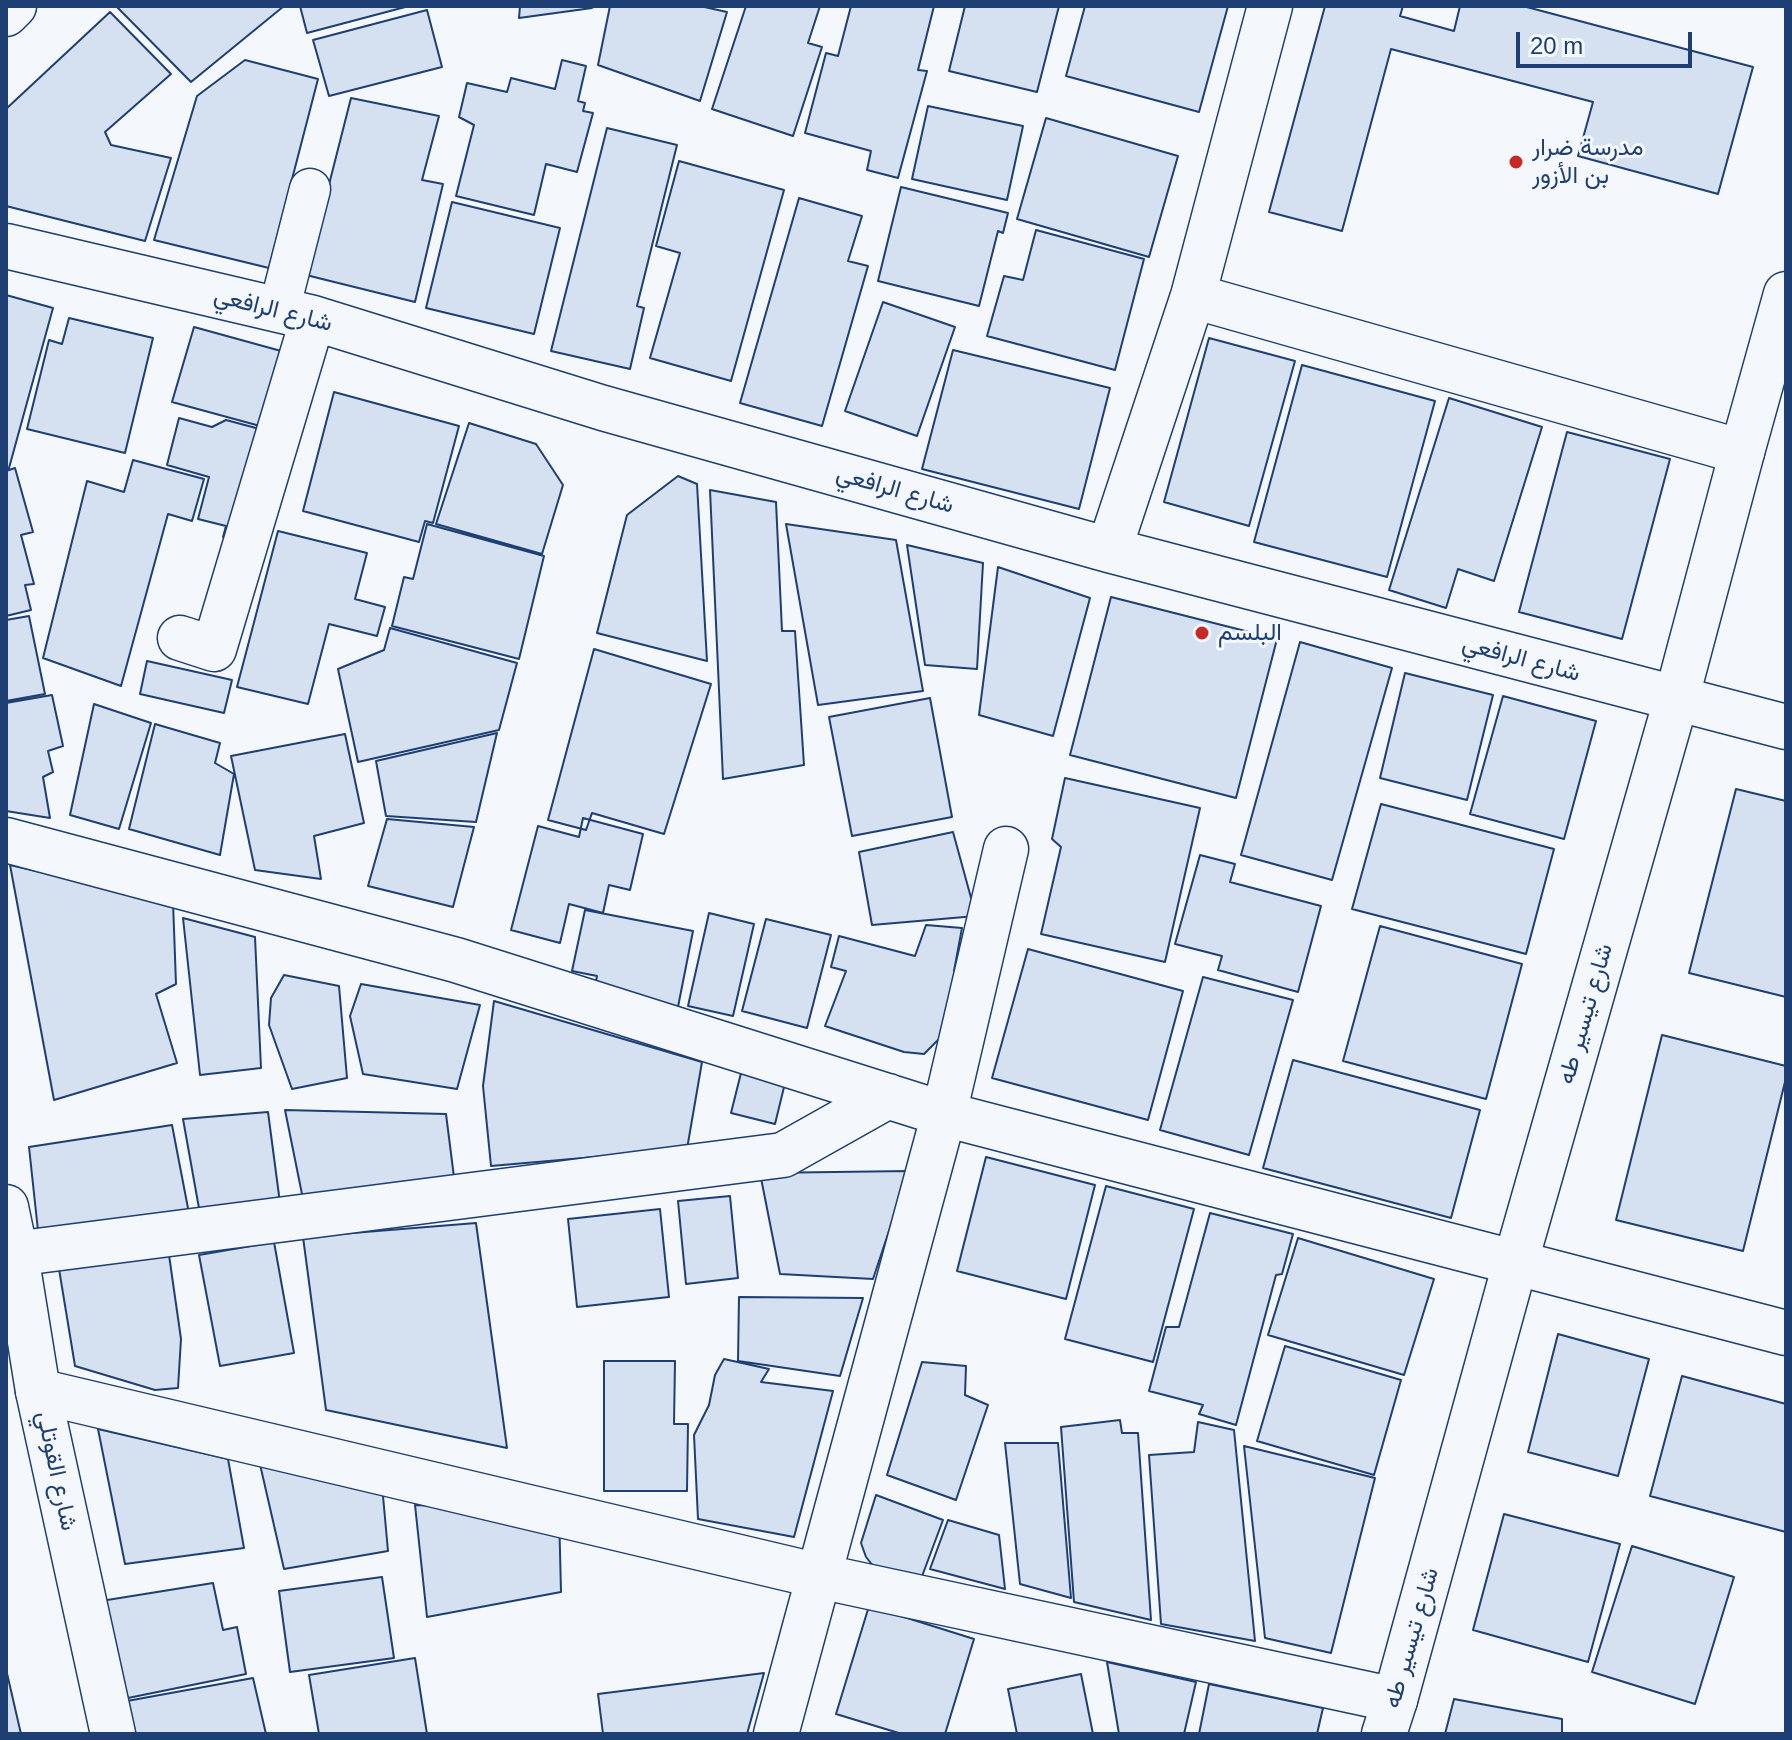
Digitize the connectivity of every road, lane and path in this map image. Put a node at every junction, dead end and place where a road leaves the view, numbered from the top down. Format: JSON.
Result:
{"nodes":[{"id":1,"x":14,"y":6,"type":"edge"},
{"id":2,"x":1270,"y":6,"type":"edge"},
{"id":3,"x":6,"y":14,"type":"edge"},
{"id":4,"x":310,"y":189,"type":"dead end"},
{"id":5,"x":6,"y":246,"type":"edge"},
{"id":6,"x":1786,"y":294,"type":"edge"},
{"id":7,"x":1193,"y":296,"type":"junction"},
{"id":8,"x":296,"y":314,"type":"junction"},
{"id":9,"x":1742,"y":452,"type":"junction"},
{"id":10,"x":1109,"y":550,"type":"junction"},
{"id":11,"x":180,"y":638,"type":"dead end"},
{"id":12,"x":1676,"y":700,"type":"junction"},
{"id":13,"x":1786,"y":727,"type":"edge"},
{"id":14,"x":6,"y":840,"type":"edge"},
{"id":15,"x":1006,"y":849,"type":"dead end"},
{"id":16,"x":888,"y":1096,"type":"junction"},
{"id":17,"x":944,"y":1114,"type":"junction"},
{"id":18,"x":6,"y":1207,"type":"edge"},
{"id":19,"x":11,"y":1255,"type":"edge"},
{"id":20,"x":1515,"y":1264,"type":"junction"},
{"id":21,"x":1786,"y":1333,"type":"edge"},
{"id":22,"x":38,"y":1391,"type":"junction"},
{"id":23,"x":819,"y":1576,"type":"junction"},
{"id":24,"x":1390,"y":1717,"type":"edge"},
{"id":25,"x":113,"y":1734,"type":"edge"},
{"id":26,"x":776,"y":1734,"type":"edge"}],
"edges":[{"from":1,"to":3,"type":"street"},
{"from":2,"to":7,"type":"street"},
{"from":4,"to":8,"type":"street"},
{"from":5,"to":8,"type":"street","name":"شارع الرافعي"},
{"from":6,"to":9,"type":"street","name":"شارع تيسير طه"},
{"from":7,"to":9,"type":"street"},
{"from":7,"to":10,"type":"street"},
{"from":8,"to":10,"type":"street","name":"شارع الرافعي"},
{"from":8,"to":11,"type":"street"},
{"from":9,"to":12,"type":"street","name":"شارع تيسير طه"},
{"from":10,"to":12,"type":"street","name":"شارع الرافعي"},
{"from":12,"to":13,"type":"street","name":"شارع الرافعي"},
{"from":12,"to":20,"type":"street","name":"شارع تيسير طه"},
{"from":14,"to":16,"type":"street"},
{"from":15,"to":17,"type":"street"},
{"from":16,"to":17,"type":"street"},
{"from":16,"to":19,"type":"street"},
{"from":17,"to":20,"type":"street"},
{"from":17,"to":23,"type":"street"},
{"from":18,"to":19,"type":"street","name":"شارع القوتلي"},
{"from":19,"to":22,"type":"street","name":"شارع القوتلي"},
{"from":20,"to":21,"type":"street"},
{"from":20,"to":24,"type":"street","name":"شارع تيسير طه"},
{"from":22,"to":23,"type":"street"},
{"from":22,"to":25,"type":"street","name":"شارع القوتلي"},
{"from":23,"to":24,"type":"street"},
{"from":23,"to":26,"type":"street"}]}
